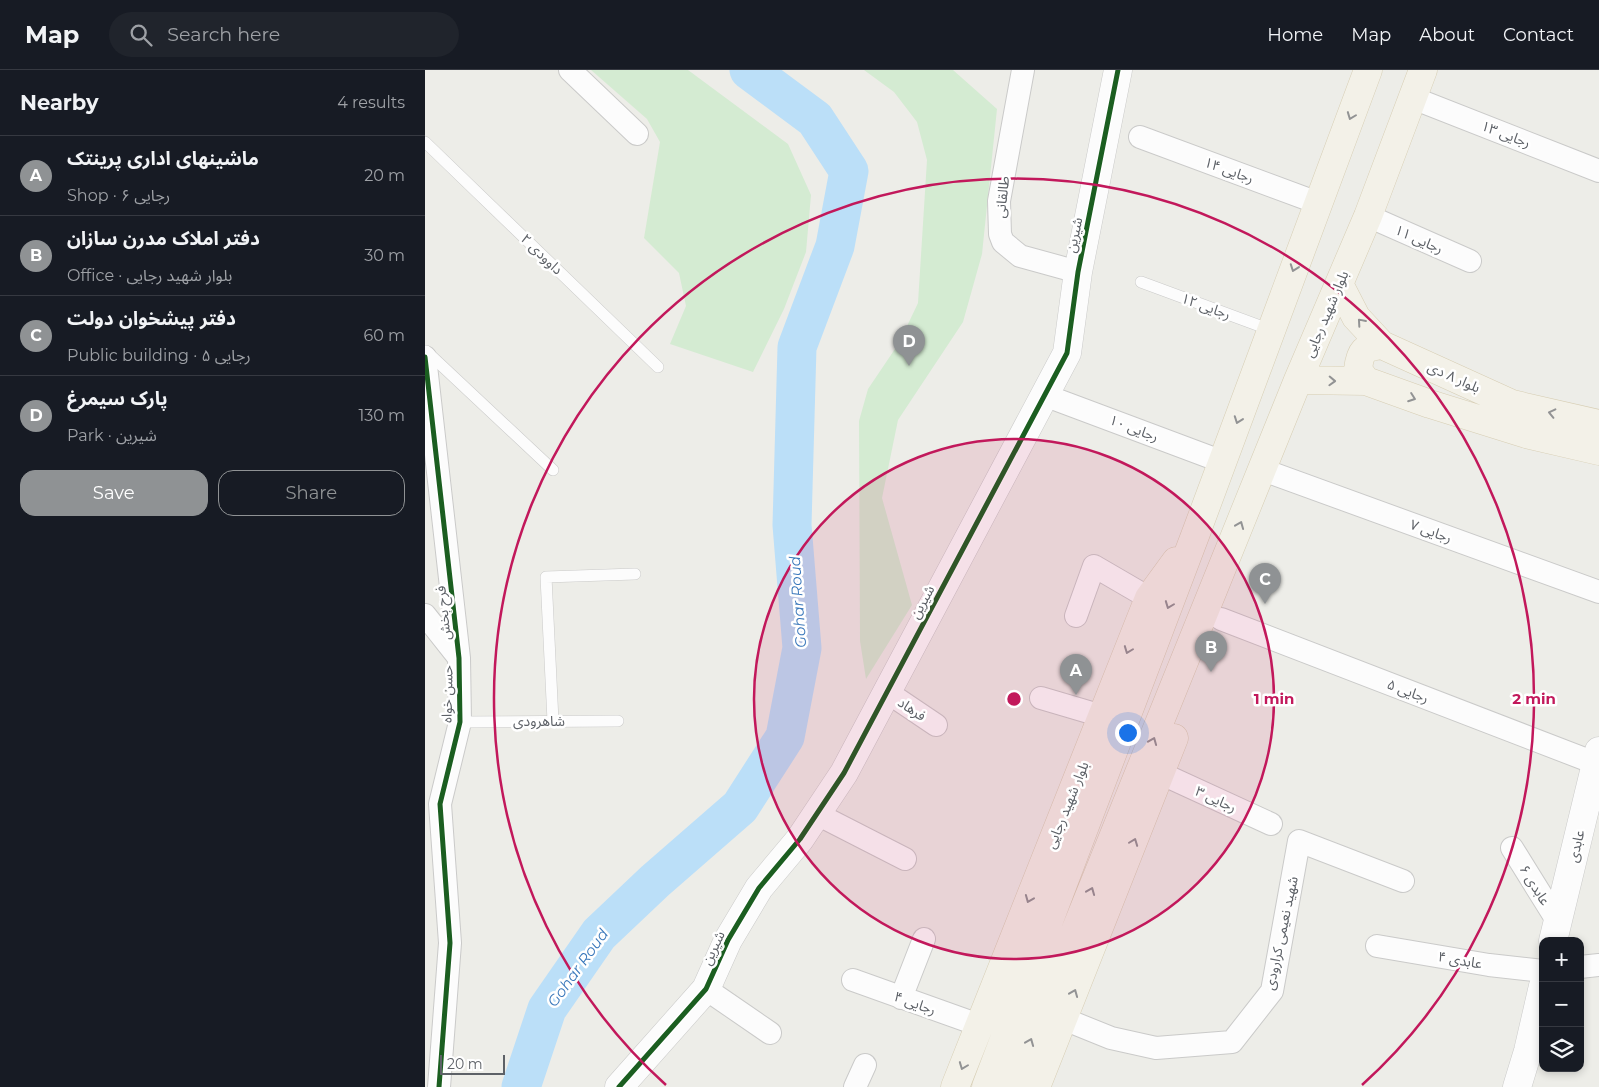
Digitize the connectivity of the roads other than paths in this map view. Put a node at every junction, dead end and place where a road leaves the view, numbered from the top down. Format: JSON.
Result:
{"nodes":[{"id":1,"x":570,"y":70,"type":"edge"},
{"id":2,"x":1023,"y":70,"type":"edge"},
{"id":3,"x":1118,"y":70,"type":"edge"},
{"id":4,"x":1423,"y":70,"type":"edge"},
{"id":5,"x":1366,"y":71,"type":"edge"},
{"id":6,"x":1413,"y":98,"type":"junction"},
{"id":7,"x":637,"y":134,"type":"dead end"},
{"id":8,"x":1140,"y":137,"type":"dead end"},
{"id":9,"x":425,"y":142,"type":"edge"},
{"id":10,"x":1599,"y":171,"type":"edge"},
{"id":11,"x":1319,"y":202,"type":"junction"},
{"id":12,"x":1367,"y":216,"type":"junction"},
{"id":13,"x":1470,"y":261,"type":"dead end"},
{"id":14,"x":1077,"y":272,"type":"junction"},
{"id":15,"x":1141,"y":282,"type":"dead end"},
{"id":16,"x":1339,"y":284,"type":"junction"},
{"id":17,"x":1271,"y":330,"type":"junction"},
{"id":18,"x":1382,"y":345,"type":"junction"},
{"id":19,"x":425,"y":350,"type":"edge"},
{"id":20,"x":425,"y":357,"type":"edge"},
{"id":21,"x":658,"y":367,"type":"dead end"},
{"id":22,"x":1298,"y":380,"type":"junction"},
{"id":23,"x":1366,"y":381,"type":"junction"},
{"id":24,"x":1044,"y":395,"type":"junction"},
{"id":25,"x":1599,"y":424,"type":"edge"},
{"id":26,"x":1599,"y":451,"type":"edge"},
{"id":27,"x":1223,"y":462,"type":"junction"},
{"id":28,"x":553,"y":470,"type":"dead end"},
{"id":29,"x":1263,"y":470,"type":"junction"},
{"id":30,"x":1196,"y":534,"type":"junction"},
{"id":31,"x":1227,"y":557,"type":"junction"},
{"id":32,"x":635,"y":574,"type":"dead end"},
{"id":33,"x":1599,"y":592,"type":"edge"},
{"id":34,"x":1149,"y":598,"type":"junction"},
{"id":35,"x":425,"y":615,"type":"edge"},
{"id":36,"x":1076,"y":616,"type":"dead end"},
{"id":37,"x":1221,"y":619,"type":"junction"},
{"id":38,"x":459,"y":658,"type":"junction"},
{"id":39,"x":887,"y":692,"type":"junction"},
{"id":40,"x":1041,"y":698,"type":"dead end"},
{"id":41,"x":1102,"y":716,"type":"junction"},
{"id":42,"x":553,"y":721,"type":"junction"},
{"id":43,"x":618,"y":721,"type":"dead end"},
{"id":44,"x":460,"y":722,"type":"junction"},
{"id":45,"x":936,"y":725,"type":"dead end"},
{"id":46,"x":1160,"y":773,"type":"junction"},
{"id":47,"x":1595,"y":773,"type":"edge"},
{"id":48,"x":817,"y":814,"type":"junction"},
{"id":49,"x":1271,"y":824,"type":"dead end"},
{"id":50,"x":1512,"y":848,"type":"dead end"},
{"id":51,"x":905,"y":859,"type":"dead end"},
{"id":52,"x":1403,"y":882,"type":"dead end"},
{"id":53,"x":1556,"y":932,"type":"edge"},
{"id":54,"x":924,"y":939,"type":"dead end"},
{"id":55,"x":1377,"y":946,"type":"dead end"},
{"id":56,"x":1599,"y":965,"type":"edge"},
{"id":57,"x":1584,"y":967,"type":"edge"},
{"id":58,"x":1539,"y":971,"type":"edge"},
{"id":59,"x":853,"y":980,"type":"dead end"},
{"id":60,"x":706,"y":989,"type":"junction"},
{"id":61,"x":901,"y":998,"type":"junction"},
{"id":62,"x":1539,"y":1003,"type":"edge"},
{"id":63,"x":1064,"y":1019,"type":"junction"},
{"id":64,"x":979,"y":1025,"type":"junction"},
{"id":65,"x":770,"y":1032,"type":"dead end"},
{"id":66,"x":865,"y":1065,"type":"dead end"},
{"id":67,"x":439,"y":1087,"type":"edge"},
{"id":68,"x":619,"y":1087,"type":"edge"},
{"id":69,"x":855,"y":1087,"type":"edge"},
{"id":70,"x":955,"y":1087,"type":"edge"},
{"id":71,"x":986,"y":1087,"type":"edge"},
{"id":72,"x":1012,"y":1087,"type":"edge"},
{"id":73,"x":1036,"y":1087,"type":"edge"},
{"id":74,"x":1517,"y":1087,"type":"edge"}],
"edges":[{"from":1,"to":7,"type":"street"},
{"from":2,"to":14,"type":"street","name":"طالقانی"},
{"from":3,"to":14,"type":"street","name":"شیرین"},
{"from":4,"to":6,"type":"main road","name":"بلوار شهید رجایی"},
{"from":5,"to":11,"type":"main road","name":"بلوار شهید رجایی","one_way":true},
{"from":6,"to":10,"type":"street","name":"رجایی ۱۳"},
{"from":6,"to":12,"type":"main road","name":"بلوار شهید رجایی"},
{"from":8,"to":11,"type":"street","name":"رجایی ۱۴"},
{"from":9,"to":21,"type":"lane","name":"داوودی ۲"},
{"from":11,"to":17,"type":"main road","name":"بلوار شهید رجایی","one_way":true},
{"from":12,"to":13,"type":"street","name":"رجایی ۱۱"},
{"from":12,"to":16,"type":"main road","name":"بلوار شهید رجایی"},
{"from":14,"to":24,"type":"street","name":"شیرین"},
{"from":15,"to":17,"type":"lane","name":"رجایی ۱۲"},
{"from":18,"to":16,"type":"main road","name":"بلوار ۸ دی","one_way":true},
{"from":16,"to":22,"type":"main road","name":"بلوار شهید رجایی"},
{"from":17,"to":27,"type":"main road","name":"بلوار شهید رجایی","one_way":true},
{"from":18,"to":23,"type":"main road"},
{"from":25,"to":18,"type":"main road","name":"بلوار ۸ دی","one_way":true},
{"from":19,"to":28,"type":"lane"},
{"from":20,"to":38,"type":"street","name":"فرح بخش"},
{"from":22,"to":23,"type":"main road","one_way":true},
{"from":22,"to":29,"type":"main road","name":"بلوار شهید رجایی"},
{"from":23,"to":26,"type":"main road","one_way":true},
{"from":24,"to":27,"type":"street","name":"رجایی ۱۰"},
{"from":24,"to":39,"type":"street","name":"شیرین"},
{"from":27,"to":30,"type":"main road","name":"بلوار شهید رجایی"},
{"from":31,"to":29,"type":"main road","name":"بلوار شهید رجایی","one_way":true},
{"from":29,"to":33,"type":"street","name":"رجایی ۷"},
{"from":30,"to":34,"type":"main road","name":"بلوار شهید رجایی"},
{"from":30,"to":71,"type":"main road","name":"بلوار شهید رجایی","one_way":true},
{"from":31,"to":37,"type":"main road","name":"بلوار شهید رجایی"},
{"from":72,"to":31,"type":"main road","name":"بلوار شهید رجایی","one_way":true},
{"from":32,"to":42,"type":"lane"},
{"from":34,"to":36,"type":"street"},
{"from":34,"to":41,"type":"main road","name":"بلوار شهید رجایی","one_way":true},
{"from":35,"to":38,"type":"street"},
{"from":37,"to":46,"type":"main road","name":"بلوار شهید رجایی"},
{"from":37,"to":47,"type":"street","name":"رجایی ۵"},
{"from":38,"to":44,"type":"street","name":"حسن خواه"},
{"from":39,"to":45,"type":"street","name":"فرهاد"},
{"from":39,"to":48,"type":"street","name":"شیرین"},
{"from":40,"to":41,"type":"street"},
{"from":41,"to":64,"type":"main road","name":"بلوار شهید رجایی","one_way":true},
{"from":42,"to":43,"type":"lane","name":"شاهرودی"},
{"from":42,"to":44,"type":"lane","name":"شاهرودی"},
{"from":44,"to":67,"type":"street","name":"حسن خواه"},
{"from":46,"to":49,"type":"street","name":"رجایی ۳"},
{"from":63,"to":46,"type":"main road","name":"بلوار شهید رجایی","one_way":true},
{"from":47,"to":53,"type":"street","name":"عابدی"},
{"from":48,"to":51,"type":"street"},
{"from":48,"to":60,"type":"street","name":"شیرین"},
{"from":50,"to":53,"type":"street","name":"عابدی ۶"},
{"from":52,"to":63,"type":"street","name":"شهید نعیمی کرارودی"},
{"from":54,"to":61,"type":"street"},
{"from":55,"to":58,"type":"street","name":"عابدی ۴"},
{"from":56,"to":57,"type":"street"},
{"from":59,"to":61,"type":"street","name":"رجایی ۴"},
{"from":60,"to":65,"type":"street"},
{"from":60,"to":68,"type":"street","name":"شیرین"},
{"from":61,"to":64,"type":"street","name":"رجایی ۴"},
{"from":62,"to":74,"type":"street"},
{"from":63,"to":73,"type":"main road","name":"بلوار شهید رجایی"},
{"from":64,"to":70,"type":"main road","name":"بلوار شهید رجایی","one_way":true},
{"from":66,"to":69,"type":"street"}]}
